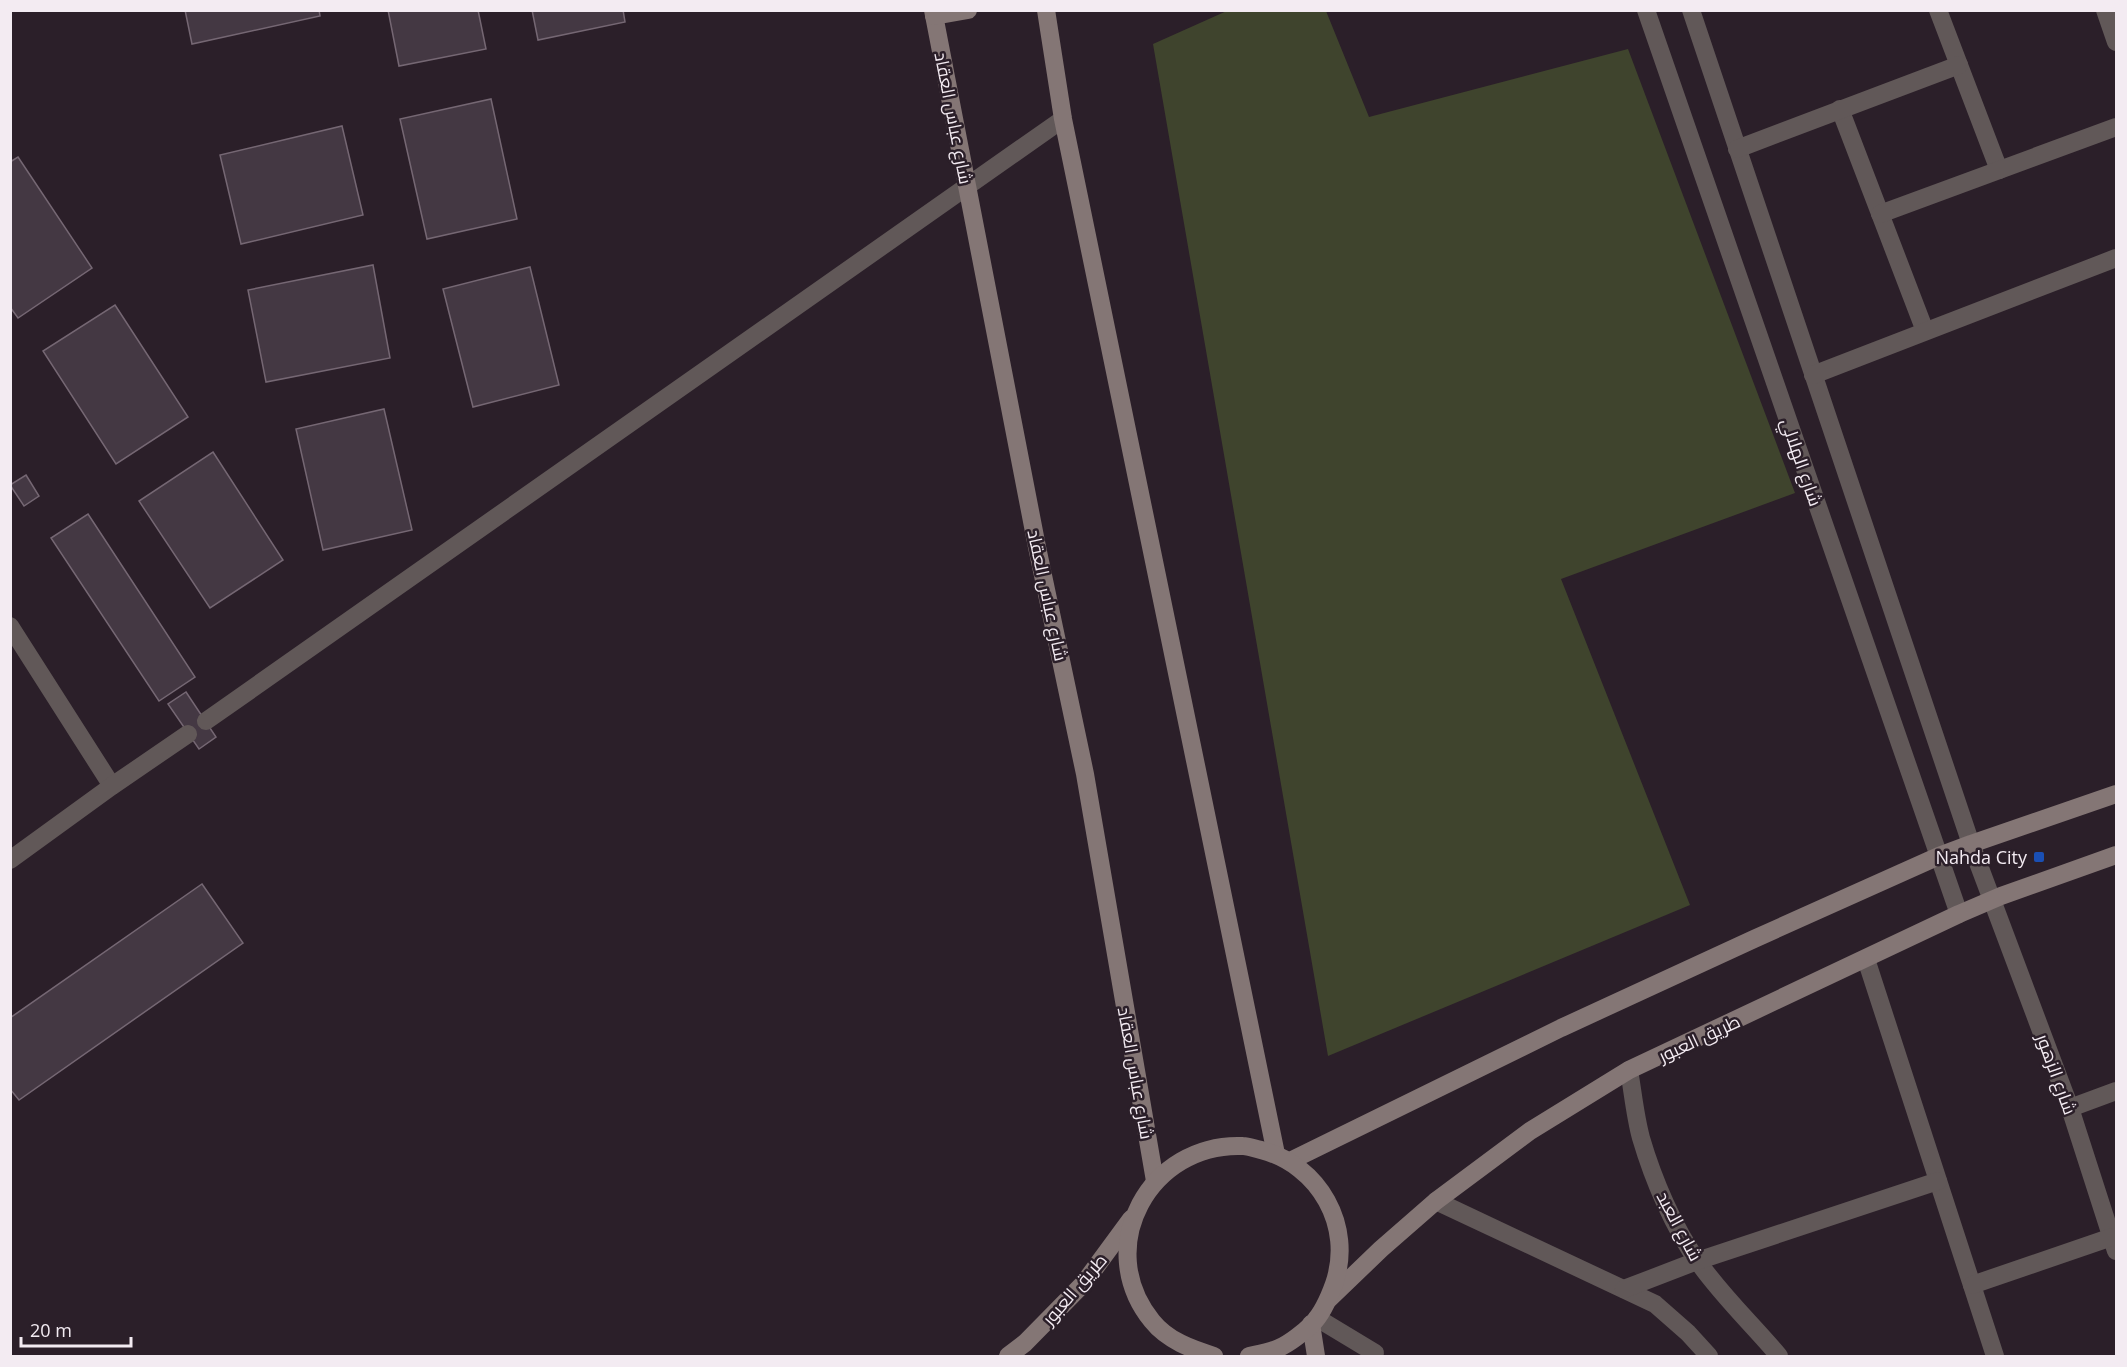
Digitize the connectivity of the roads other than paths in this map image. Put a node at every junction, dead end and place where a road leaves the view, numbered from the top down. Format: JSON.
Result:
{"nodes":[{"id":1,"x":968,"y":10,"type":"edge"},
{"id":2,"x":1046,"y":10,"type":"edge"},
{"id":3,"x":1646,"y":10,"type":"edge"},
{"id":4,"x":1691,"y":10,"type":"edge"},
{"id":5,"x":1938,"y":10,"type":"edge"},
{"id":6,"x":2105,"y":10,"type":"edge"},
{"id":7,"x":934,"y":13,"type":"edge"},
{"id":8,"x":2116,"y":42,"type":"edge"},
{"id":9,"x":1959,"y":65,"type":"junction"},
{"id":10,"x":1840,"y":109,"type":"junction"},
{"id":11,"x":1063,"y":119,"type":"junction"},
{"id":12,"x":2116,"y":127,"type":"edge"},
{"id":13,"x":1737,"y":148,"type":"junction"},
{"id":14,"x":1999,"y":170,"type":"junction"},
{"id":15,"x":967,"y":186,"type":"junction"},
{"id":16,"x":1880,"y":214,"type":"junction"},
{"id":17,"x":2116,"y":258,"type":"edge"},
{"id":18,"x":1925,"y":331,"type":"junction"},
{"id":19,"x":1813,"y":375,"type":"junction"},
{"id":20,"x":10,"y":626,"type":"edge"},
{"id":21,"x":206,"y":721,"type":"dead end"},
{"id":22,"x":188,"y":734,"type":"dead end"},
{"id":23,"x":112,"y":786,"type":"junction"},
{"id":24,"x":2116,"y":794,"type":"edge"},
{"id":25,"x":1971,"y":843,"type":"junction"},
{"id":26,"x":2116,"y":855,"type":"edge"},
{"id":27,"x":1939,"y":856,"type":"junction"},
{"id":28,"x":10,"y":860,"type":"edge"},
{"id":29,"x":1991,"y":900,"type":"junction"},
{"id":30,"x":1959,"y":914,"type":"junction"},
{"id":31,"x":1866,"y":959,"type":"junction"},
{"id":32,"x":1629,"y":1070,"type":"junction"},
{"id":33,"x":2116,"y":1091,"type":"edge"},
{"id":34,"x":2070,"y":1108,"type":"junction"},
{"id":35,"x":1283,"y":1158,"type":"junction"},
{"id":36,"x":1155,"y":1181,"type":"junction"},
{"id":37,"x":1938,"y":1181,"type":"junction"},
{"id":38,"x":1436,"y":1201,"type":"junction"},
{"id":39,"x":1134,"y":1215,"type":"junction"},
{"id":40,"x":2114,"y":1244,"type":"edge"},
{"id":41,"x":1697,"y":1261,"type":"junction"},
{"id":42,"x":1972,"y":1285,"type":"junction"},
{"id":43,"x":1624,"y":1289,"type":"junction"},
{"id":44,"x":1329,"y":1299,"type":"junction"},
{"id":45,"x":1314,"y":1321,"type":"junction"},
{"id":46,"x":1375,"y":1353,"type":"dead end"},
{"id":47,"x":1008,"y":1356,"type":"edge"},
{"id":48,"x":1214,"y":1356,"type":"edge"},
{"id":49,"x":1249,"y":1356,"type":"edge"},
{"id":50,"x":1316,"y":1356,"type":"edge"},
{"id":51,"x":1709,"y":1356,"type":"edge"},
{"id":52,"x":1779,"y":1356,"type":"edge"},
{"id":53,"x":1995,"y":1356,"type":"edge"}],
"edges":[{"from":1,"to":7,"type":"street"},
{"from":2,"to":11,"type":"street"},
{"from":3,"to":27,"type":"street","name":"شارع الهلالي"},
{"from":4,"to":13,"type":"street"},
{"from":5,"to":9,"type":"street"},
{"from":6,"to":8,"type":"street"},
{"from":7,"to":15,"type":"street","name":"شارع عباس العقاد"},
{"from":9,"to":10,"type":"street"},
{"from":9,"to":14,"type":"street"},
{"from":10,"to":13,"type":"street"},
{"from":10,"to":16,"type":"street"},
{"from":11,"to":15,"type":"street"},
{"from":11,"to":35,"type":"street"},
{"from":12,"to":14,"type":"street"},
{"from":13,"to":19,"type":"street"},
{"from":14,"to":16,"type":"street"},
{"from":15,"to":21,"type":"street"},
{"from":15,"to":36,"type":"street","name":"شارع عباس العقاد"},
{"from":16,"to":18,"type":"street"},
{"from":17,"to":18,"type":"street"},
{"from":18,"to":19,"type":"street"},
{"from":19,"to":25,"type":"street"},
{"from":20,"to":23,"type":"street"},
{"from":22,"to":23,"type":"street"},
{"from":23,"to":28,"type":"street"},
{"from":24,"to":25,"type":"street"},
{"from":25,"to":27,"type":"street"},
{"from":25,"to":29,"type":"street"},
{"from":26,"to":29,"type":"street","name":"طريق العبور"},
{"from":27,"to":30,"type":"street","name":"شارع الهلالي"},
{"from":27,"to":35,"type":"street"},
{"from":29,"to":30,"type":"street","name":"طريق العبور"},
{"from":29,"to":34,"type":"street","name":"شارع الزهور"},
{"from":30,"to":31,"type":"street","name":"طريق العبور"},
{"from":31,"to":32,"type":"street","name":"طريق العبور"},
{"from":31,"to":37,"type":"street"},
{"from":32,"to":38,"type":"street","name":"طريق العبور"},
{"from":32,"to":41,"type":"street","name":"شارع العبد"},
{"from":33,"to":34,"type":"street"},
{"from":34,"to":40,"type":"street","name":"شارع الزهور"},
{"from":35,"to":36,"type":"street","name":"طريق العبور"},
{"from":35,"to":44,"type":"street"},
{"from":36,"to":39,"type":"street","name":"طريق العبور"},
{"from":37,"to":41,"type":"street"},
{"from":37,"to":42,"type":"street"},
{"from":38,"to":43,"type":"street"},
{"from":38,"to":44,"type":"street","name":"طريق العبور"},
{"from":39,"to":47,"type":"street","name":"طريق العبور"},
{"from":39,"to":48,"type":"street"},
{"from":40,"to":42,"type":"street"},
{"from":41,"to":43,"type":"street"},
{"from":41,"to":52,"type":"street","name":"شارع العبد"},
{"from":42,"to":53,"type":"street"},
{"from":43,"to":51,"type":"street"},
{"from":44,"to":45,"type":"street"},
{"from":45,"to":46,"type":"street"},
{"from":45,"to":49,"type":"street"},
{"from":45,"to":50,"type":"street"}]}
